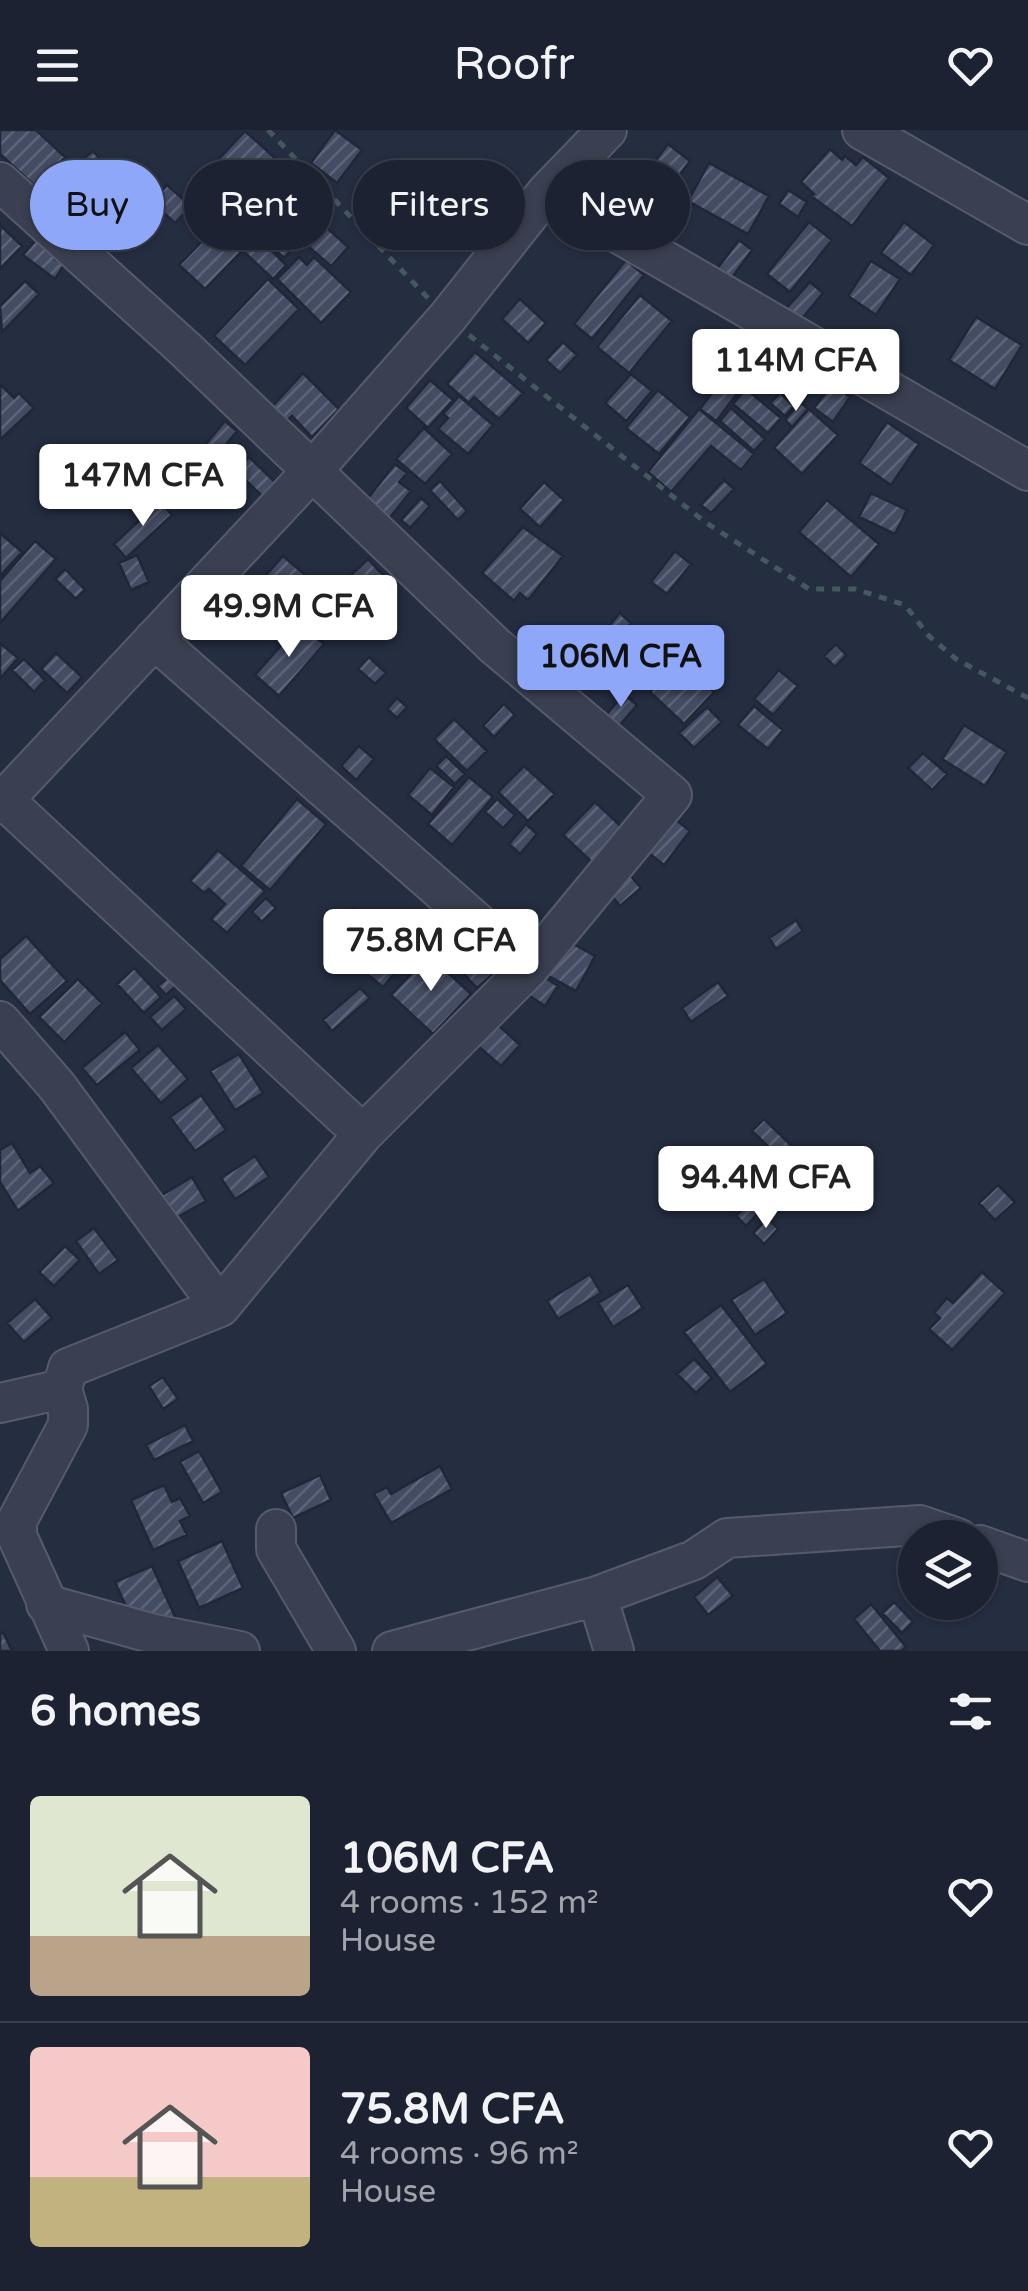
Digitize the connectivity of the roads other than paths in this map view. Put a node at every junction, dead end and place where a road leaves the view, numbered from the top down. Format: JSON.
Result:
{"nodes":[{"id":1,"x":608,"y":130,"type":"edge"},
{"id":2,"x":862,"y":130,"type":"edge"},
{"id":3,"x":578,"y":160,"type":"edge"},
{"id":4,"x":0,"y":182,"type":"edge"},
{"id":5,"x":545,"y":195,"type":"edge"},
{"id":6,"x":1028,"y":224,"type":"edge"},
{"id":7,"x":647,"y":250,"type":"edge"},
{"id":8,"x":314,"y":470,"type":"junction"},
{"id":9,"x":1028,"y":471,"type":"edge"},
{"id":10,"x":154,"y":639,"type":"junction"},
{"id":11,"x":1,"y":800,"type":"edge"},
{"id":12,"x":529,"y":968,"type":"junction"},
{"id":13,"x":0,"y":1021,"type":"edge"},
{"id":14,"x":362,"y":1134,"type":"junction"},
{"id":15,"x":220,"y":1307,"type":"junction"},
{"id":16,"x":62,"y":1389,"type":"junction"},
{"id":17,"x":0,"y":1403,"type":"edge"},
{"id":18,"x":898,"y":1526,"type":"edge"},
{"id":19,"x":276,"y":1529,"type":"dead end"},
{"id":20,"x":998,"y":1551,"type":"edge"},
{"id":21,"x":1028,"y":1562,"type":"edge"},
{"id":22,"x":597,"y":1596,"type":"junction"},
{"id":23,"x":46,"y":1604,"type":"junction"},
{"id":24,"x":69,"y":1651,"type":"edge"},
{"id":25,"x":240,"y":1651,"type":"edge"},
{"id":26,"x":336,"y":1651,"type":"edge"},
{"id":27,"x":392,"y":1651,"type":"edge"},
{"id":28,"x":614,"y":1651,"type":"edge"}],
"edges":[{"from":1,"to":3,"type":"street"},
{"from":2,"to":6,"type":"street"},
{"from":4,"to":8,"type":"street"},
{"from":5,"to":8,"type":"street"},
{"from":7,"to":9,"type":"street"},
{"from":8,"to":10,"type":"street"},
{"from":8,"to":12,"type":"street"},
{"from":10,"to":11,"type":"street"},
{"from":10,"to":12,"type":"street"},
{"from":11,"to":14,"type":"street"},
{"from":12,"to":14,"type":"street"},
{"from":13,"to":15,"type":"street"},
{"from":14,"to":15,"type":"street"},
{"from":15,"to":16,"type":"street"},
{"from":16,"to":17,"type":"street"},
{"from":16,"to":23,"type":"street"},
{"from":18,"to":22,"type":"street"},
{"from":19,"to":26,"type":"street"},
{"from":20,"to":21,"type":"street"},
{"from":22,"to":27,"type":"street"},
{"from":22,"to":28,"type":"street"},
{"from":23,"to":24,"type":"street"},
{"from":23,"to":25,"type":"street"}]}
